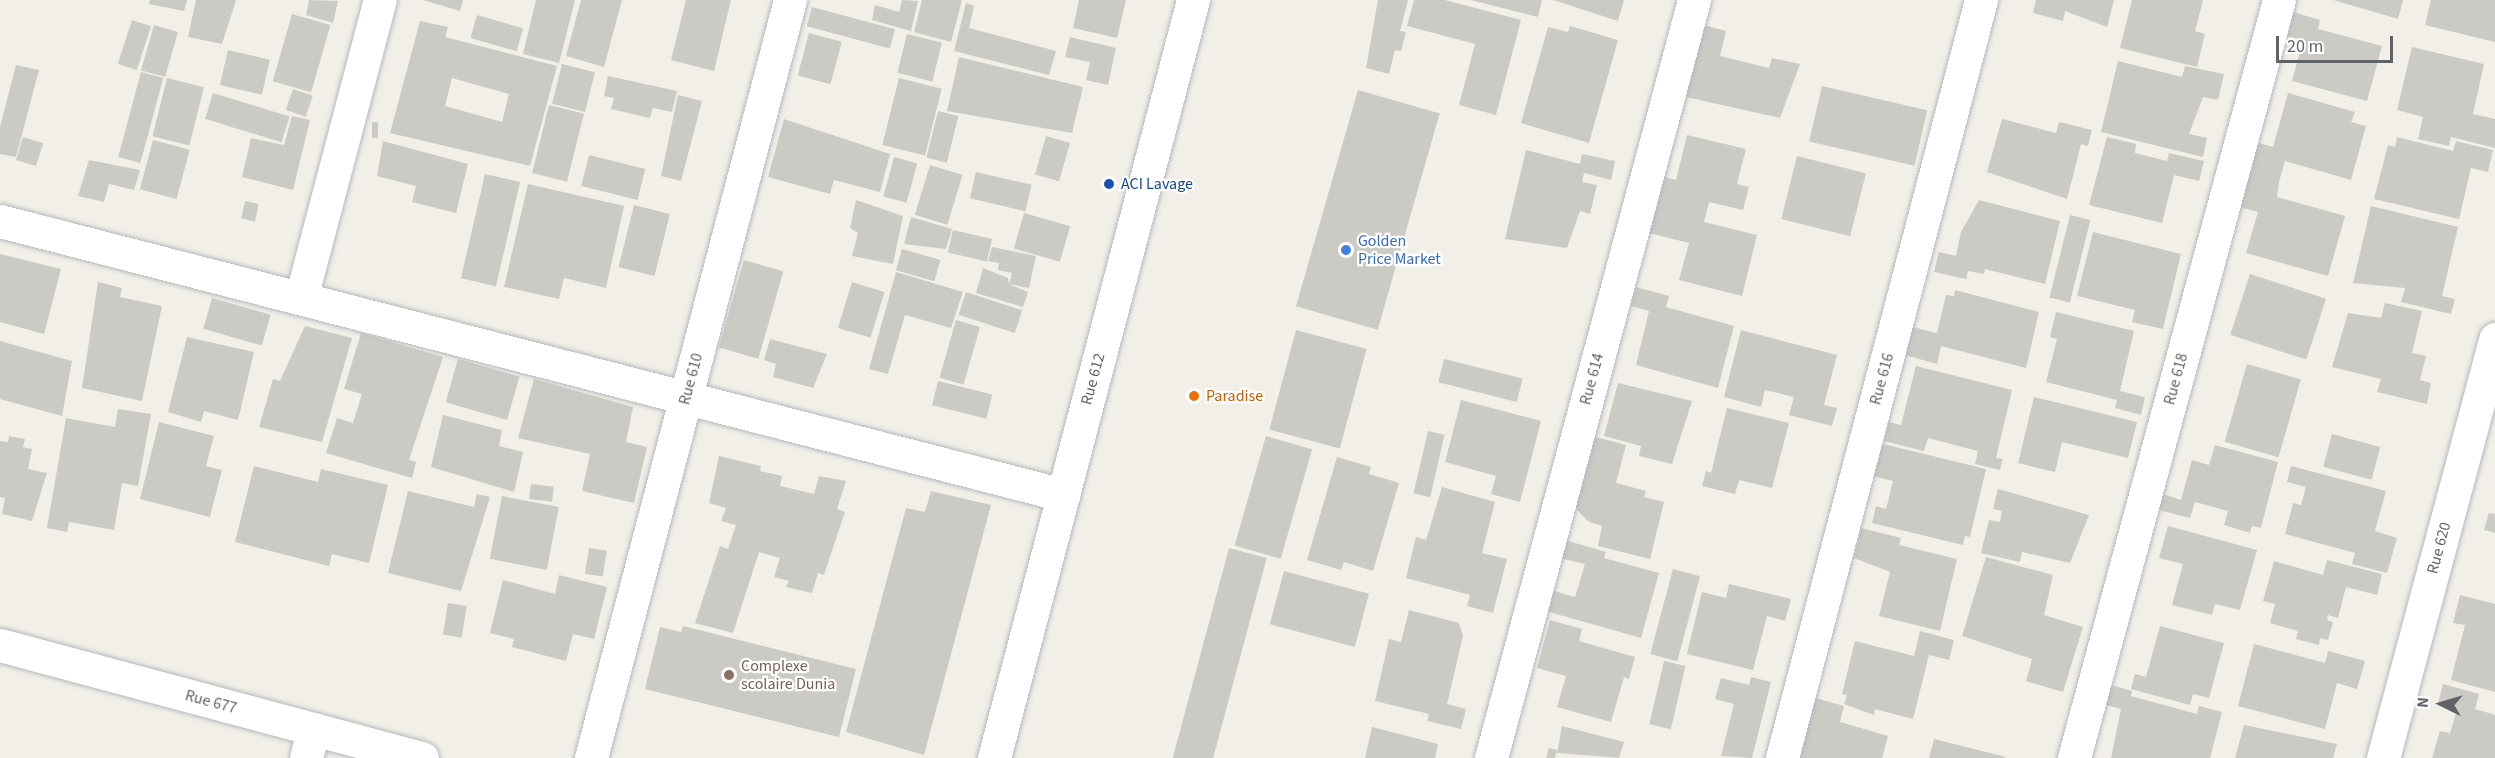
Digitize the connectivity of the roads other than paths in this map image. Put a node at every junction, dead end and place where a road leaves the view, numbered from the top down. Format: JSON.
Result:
{"nodes":[{"id":1,"x":380,"y":0,"type":"edge"},
{"id":2,"x":790,"y":0,"type":"edge"},
{"id":3,"x":1193,"y":0,"type":"edge"},
{"id":4,"x":1694,"y":0,"type":"edge"},
{"id":5,"x":1981,"y":0,"type":"edge"},
{"id":6,"x":2279,"y":0,"type":"edge"},
{"id":7,"x":0,"y":221,"type":"edge"},
{"id":8,"x":301,"y":298,"type":"junction"},
{"id":9,"x":2495,"y":339,"type":"edge"},
{"id":10,"x":686,"y":398,"type":"junction"},
{"id":11,"x":1063,"y":495,"type":"junction"},
{"id":12,"x":2,"y":652,"type":"edge"},
{"id":13,"x":310,"y":744,"type":"edge"},
{"id":14,"x":422,"y":758,"type":"edge"},
{"id":15,"x":591,"y":758,"type":"edge"},
{"id":16,"x":993,"y":758,"type":"edge"},
{"id":17,"x":1491,"y":758,"type":"edge"},
{"id":18,"x":1782,"y":758,"type":"edge"},
{"id":19,"x":2074,"y":758,"type":"edge"},
{"id":20,"x":2383,"y":758,"type":"edge"}],
"edges":[{"from":1,"to":8,"type":"street"},
{"from":2,"to":10,"type":"street","name":"Rue 610"},
{"from":3,"to":11,"type":"street","name":"Rue 612"},
{"from":4,"to":17,"type":"street","name":"Rue 614"},
{"from":5,"to":18,"type":"street","name":"Rue 616"},
{"from":6,"to":19,"type":"street","name":"Rue 618"},
{"from":7,"to":8,"type":"street"},
{"from":8,"to":10,"type":"street"},
{"from":9,"to":20,"type":"street","name":"Rue 620"},
{"from":10,"to":11,"type":"street"},
{"from":10,"to":15,"type":"street","name":"Rue 610"},
{"from":11,"to":16,"type":"street","name":"Rue 612"},
{"from":12,"to":13,"type":"street","name":"Rue 677"},
{"from":13,"to":14,"type":"street","name":"Rue 677"}]}
